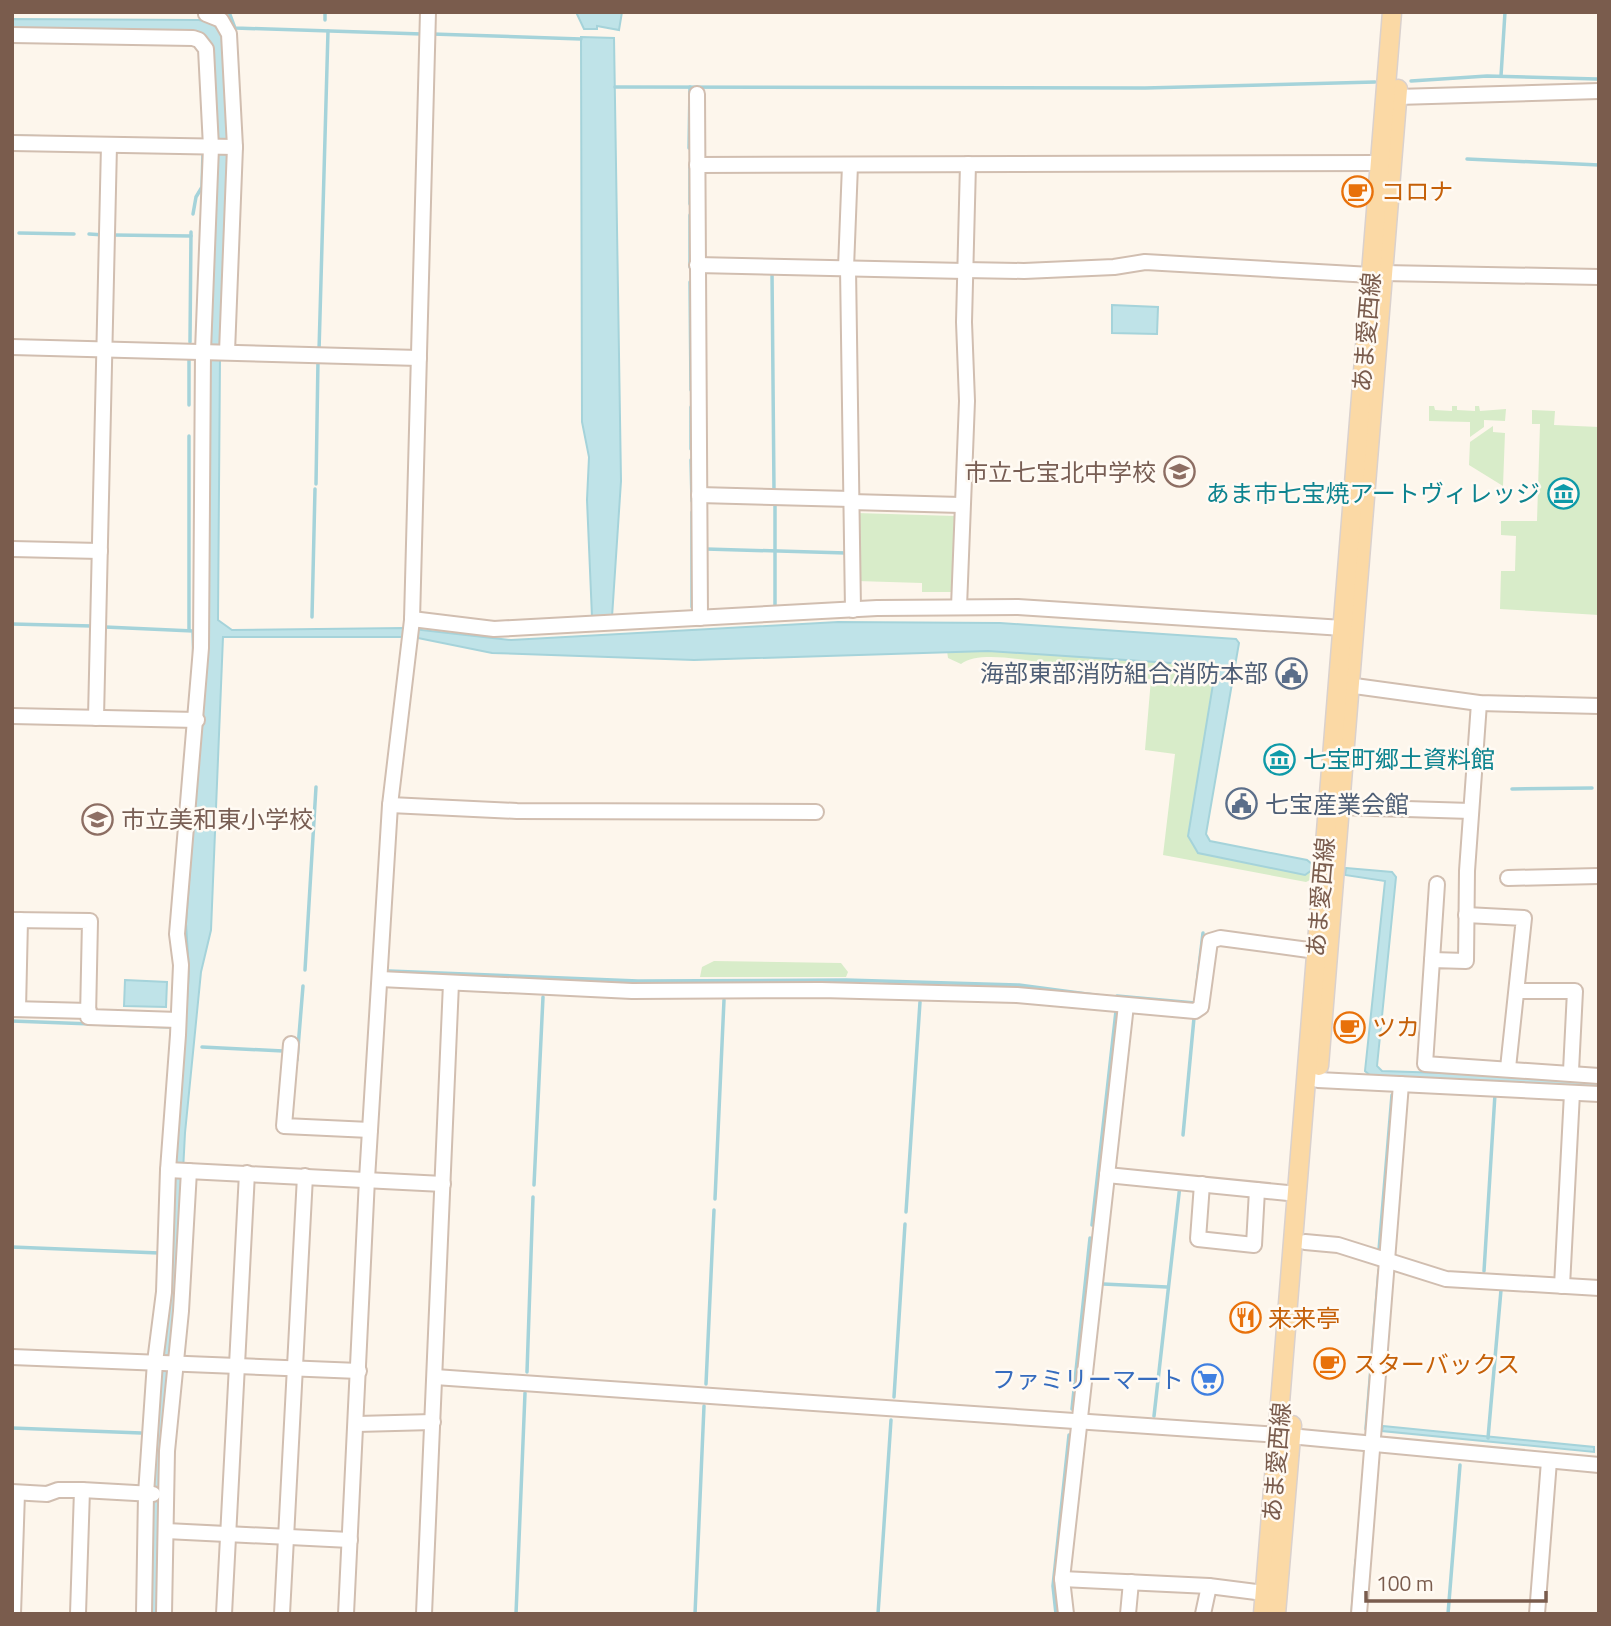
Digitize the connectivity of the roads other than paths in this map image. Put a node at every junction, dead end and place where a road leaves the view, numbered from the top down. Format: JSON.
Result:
{"nodes":[{"id":1,"x":428,"y":12,"type":"edge"},
{"id":2,"x":1392,"y":12,"type":"edge"},
{"id":3,"x":1404,"y":12,"type":"edge"},
{"id":4,"x":206,"y":14,"type":"dead end"},
{"id":5,"x":221,"y":16,"type":"edge"},
{"id":6,"x":12,"y":36,"type":"edge"},
{"id":7,"x":1599,"y":91,"type":"edge"},
{"id":8,"x":697,"y":94,"type":"dead end"},
{"id":9,"x":1397,"y":97,"type":"junction"},
{"id":10,"x":12,"y":143,"type":"edge"},
{"id":11,"x":109,"y":145,"type":"junction"},
{"id":12,"x":212,"y":147,"type":"junction"},
{"id":13,"x":233,"y":147,"type":"junction"},
{"id":14,"x":1380,"y":163,"type":"junction"},
{"id":15,"x":968,"y":164,"type":"junction"},
{"id":16,"x":697,"y":165,"type":"junction"},
{"id":17,"x":850,"y":165,"type":"junction"},
{"id":18,"x":697,"y":265,"type":"junction"},
{"id":19,"x":847,"y":268,"type":"junction"},
{"id":20,"x":965,"y":270,"type":"junction"},
{"id":21,"x":1377,"y":274,"type":"junction"},
{"id":22,"x":1599,"y":277,"type":"edge"},
{"id":23,"x":12,"y":347,"type":"edge"},
{"id":24,"x":104,"y":348,"type":"junction"},
{"id":25,"x":205,"y":351,"type":"junction"},
{"id":26,"x":225,"y":352,"type":"junction"},
{"id":27,"x":419,"y":358,"type":"junction"},
{"id":28,"x":699,"y":495,"type":"junction"},
{"id":29,"x":851,"y":500,"type":"junction"},
{"id":30,"x":961,"y":505,"type":"junction"},
{"id":31,"x":12,"y":549,"type":"edge"},
{"id":32,"x":100,"y":551,"type":"junction"},
{"id":33,"x":959,"y":607,"type":"junction"},
{"id":34,"x":853,"y":610,"type":"junction"},
{"id":35,"x":700,"y":618,"type":"junction"},
{"id":36,"x":411,"y":627,"type":"junction"},
{"id":37,"x":1343,"y":628,"type":"junction"},
{"id":38,"x":1345,"y":685,"type":"junction"},
{"id":39,"x":1479,"y":703,"type":"junction"},
{"id":40,"x":1599,"y":706,"type":"edge"},
{"id":41,"x":12,"y":716,"type":"edge"},
{"id":42,"x":96,"y":718,"type":"junction"},
{"id":43,"x":197,"y":720,"type":"junction"},
{"id":44,"x":390,"y":805,"type":"junction"},
{"id":45,"x":1341,"y":807,"type":"junction"},
{"id":46,"x":1471,"y":811,"type":"junction"},
{"id":47,"x":816,"y":812,"type":"dead end"},
{"id":48,"x":1599,"y":876,"type":"edge"},
{"id":49,"x":1508,"y":878,"type":"dead end"},
{"id":50,"x":1437,"y":884,"type":"dead end"},
{"id":51,"x":1466,"y":915,"type":"junction"},
{"id":52,"x":16,"y":920,"type":"edge"},
{"id":53,"x":1316,"y":951,"type":"junction"},
{"id":54,"x":1432,"y":960,"type":"junction"},
{"id":55,"x":380,"y":979,"type":"junction"},
{"id":56,"x":451,"y":984,"type":"junction"},
{"id":57,"x":1518,"y":991,"type":"junction"},
{"id":58,"x":1126,"y":1005,"type":"junction"},
{"id":59,"x":15,"y":1009,"type":"edge"},
{"id":60,"x":89,"y":1011,"type":"junction"},
{"id":61,"x":178,"y":1020,"type":"junction"},
{"id":62,"x":291,"y":1044,"type":"dead end"},
{"id":63,"x":1508,"y":1068,"type":"junction"},
{"id":64,"x":1571,"y":1071,"type":"junction"},
{"id":65,"x":1599,"y":1076,"type":"edge"},
{"id":66,"x":1318,"y":1080,"type":"junction"},
{"id":67,"x":1401,"y":1084,"type":"junction"},
{"id":68,"x":1572,"y":1093,"type":"junction"},
{"id":69,"x":1599,"y":1094,"type":"edge"},
{"id":70,"x":370,"y":1130,"type":"junction"},
{"id":71,"x":169,"y":1170,"type":"junction"},
{"id":72,"x":187,"y":1171,"type":"junction"},
{"id":73,"x":247,"y":1173,"type":"junction"},
{"id":74,"x":1107,"y":1175,"type":"junction"},
{"id":75,"x":305,"y":1176,"type":"junction"},
{"id":76,"x":367,"y":1179,"type":"junction"},
{"id":77,"x":443,"y":1184,"type":"junction"},
{"id":78,"x":1202,"y":1184,"type":"junction"},
{"id":79,"x":1257,"y":1190,"type":"junction"},
{"id":80,"x":1298,"y":1194,"type":"junction"},
{"id":81,"x":1305,"y":1242,"type":"junction"},
{"id":82,"x":1385,"y":1261,"type":"junction"},
{"id":83,"x":1562,"y":1286,"type":"junction"},
{"id":84,"x":1599,"y":1288,"type":"edge"},
{"id":85,"x":12,"y":1357,"type":"edge"},
{"id":86,"x":165,"y":1362,"type":"junction"},
{"id":87,"x":237,"y":1366,"type":"junction"},
{"id":88,"x":295,"y":1368,"type":"junction"},
{"id":89,"x":359,"y":1371,"type":"junction"},
{"id":90,"x":435,"y":1377,"type":"junction"},
{"id":91,"x":433,"y":1422,"type":"junction"},
{"id":92,"x":1080,"y":1423,"type":"junction"},
{"id":93,"x":357,"y":1424,"type":"junction"},
{"id":94,"x":1285,"y":1436,"type":"junction"},
{"id":95,"x":1371,"y":1444,"type":"junction"},
{"id":96,"x":1599,"y":1451,"type":"edge"},
{"id":97,"x":1549,"y":1461,"type":"junction"},
{"id":98,"x":1598,"y":1465,"type":"edge"},
{"id":99,"x":82,"y":1490,"type":"junction"},
{"id":100,"x":15,"y":1492,"type":"edge"},
{"id":101,"x":156,"y":1494,"type":"junction"},
{"id":102,"x":166,"y":1531,"type":"junction"},
{"id":103,"x":228,"y":1534,"type":"junction"},
{"id":104,"x":286,"y":1537,"type":"junction"},
{"id":105,"x":350,"y":1540,"type":"junction"},
{"id":106,"x":1062,"y":1579,"type":"junction"},
{"id":107,"x":1131,"y":1582,"type":"junction"},
{"id":108,"x":1209,"y":1586,"type":"junction"},
{"id":109,"x":1265,"y":1593,"type":"junction"},
{"id":110,"x":13,"y":1614,"type":"edge"},
{"id":111,"x":78,"y":1614,"type":"edge"},
{"id":112,"x":144,"y":1614,"type":"edge"},
{"id":113,"x":164,"y":1614,"type":"edge"},
{"id":114,"x":224,"y":1614,"type":"edge"},
{"id":115,"x":282,"y":1614,"type":"edge"},
{"id":116,"x":346,"y":1614,"type":"edge"},
{"id":117,"x":424,"y":1614,"type":"edge"},
{"id":118,"x":1066,"y":1614,"type":"edge"},
{"id":119,"x":1128,"y":1614,"type":"edge"},
{"id":120,"x":1203,"y":1614,"type":"edge"},
{"id":121,"x":1263,"y":1614,"type":"edge"},
{"id":122,"x":1276,"y":1614,"type":"edge"},
{"id":123,"x":1359,"y":1614,"type":"edge"},
{"id":124,"x":1537,"y":1614,"type":"edge"}],
"edges":[{"from":1,"to":27,"type":"street"},
{"from":2,"to":14,"type":"main road","name":"あま愛西線"},
{"from":3,"to":9,"type":"main road","name":"あま愛西線"},
{"from":4,"to":5,"type":"street"},
{"from":5,"to":13,"type":"street"},
{"from":6,"to":12,"type":"street"},
{"from":7,"to":9,"type":"street"},
{"from":8,"to":16,"type":"street"},
{"from":9,"to":21,"type":"main road","name":"あま愛西線"},
{"from":10,"to":11,"type":"street"},
{"from":11,"to":12,"type":"street"},
{"from":11,"to":24,"type":"street"},
{"from":12,"to":13,"type":"street"},
{"from":12,"to":25,"type":"street"},
{"from":13,"to":26,"type":"street"},
{"from":14,"to":15,"type":"street"},
{"from":14,"to":21,"type":"main road","name":"あま愛西線"},
{"from":15,"to":17,"type":"street"},
{"from":15,"to":20,"type":"street"},
{"from":16,"to":17,"type":"street"},
{"from":16,"to":18,"type":"street"},
{"from":17,"to":19,"type":"street"},
{"from":18,"to":19,"type":"street"},
{"from":18,"to":28,"type":"street"},
{"from":19,"to":20,"type":"street"},
{"from":19,"to":29,"type":"street"},
{"from":20,"to":21,"type":"street"},
{"from":20,"to":30,"type":"street"},
{"from":21,"to":22,"type":"street"},
{"from":21,"to":37,"type":"main road","name":"あま愛西線"},
{"from":21,"to":38,"type":"main road","name":"あま愛西線"},
{"from":23,"to":24,"type":"street"},
{"from":24,"to":25,"type":"street"},
{"from":24,"to":32,"type":"street"},
{"from":25,"to":26,"type":"street"},
{"from":25,"to":43,"type":"street"},
{"from":26,"to":27,"type":"street"},
{"from":27,"to":36,"type":"street"},
{"from":28,"to":29,"type":"street"},
{"from":28,"to":35,"type":"street"},
{"from":29,"to":30,"type":"street"},
{"from":29,"to":34,"type":"street"},
{"from":30,"to":33,"type":"street"},
{"from":31,"to":32,"type":"street"},
{"from":32,"to":42,"type":"street"},
{"from":33,"to":34,"type":"street"},
{"from":33,"to":37,"type":"street"},
{"from":34,"to":35,"type":"street"},
{"from":35,"to":36,"type":"street"},
{"from":36,"to":44,"type":"street"},
{"from":37,"to":38,"type":"main road","name":"あま愛西線"},
{"from":38,"to":39,"type":"street"},
{"from":38,"to":45,"type":"main road","name":"あま愛西線"},
{"from":38,"to":53,"type":"main road","name":"あま愛西線"},
{"from":39,"to":40,"type":"street"},
{"from":39,"to":46,"type":"street"},
{"from":41,"to":42,"type":"street"},
{"from":42,"to":43,"type":"street"},
{"from":43,"to":61,"type":"street"},
{"from":44,"to":47,"type":"street"},
{"from":44,"to":55,"type":"street"},
{"from":45,"to":46,"type":"street"},
{"from":45,"to":66,"type":"main road","name":"あま愛西線"},
{"from":46,"to":51,"type":"street"},
{"from":48,"to":49,"type":"street"},
{"from":50,"to":54,"type":"street"},
{"from":51,"to":54,"type":"street"},
{"from":51,"to":57,"type":"street"},
{"from":52,"to":59,"type":"street"},
{"from":52,"to":60,"type":"street"},
{"from":53,"to":58,"type":"street"},
{"from":53,"to":80,"type":"main road","name":"あま愛西線"},
{"from":54,"to":63,"type":"street"},
{"from":55,"to":56,"type":"street"},
{"from":55,"to":70,"type":"street"},
{"from":56,"to":58,"type":"street"},
{"from":56,"to":77,"type":"street"},
{"from":57,"to":63,"type":"street"},
{"from":57,"to":64,"type":"street"},
{"from":58,"to":74,"type":"street"},
{"from":59,"to":60,"type":"street"},
{"from":60,"to":61,"type":"street"},
{"from":61,"to":71,"type":"street"},
{"from":62,"to":70,"type":"street"},
{"from":63,"to":64,"type":"street"},
{"from":64,"to":65,"type":"street"},
{"from":66,"to":67,"type":"street"},
{"from":66,"to":81,"type":"main road","name":"あま愛西線"},
{"from":67,"to":68,"type":"street"},
{"from":67,"to":82,"type":"street"},
{"from":68,"to":69,"type":"street"},
{"from":68,"to":83,"type":"street"},
{"from":70,"to":76,"type":"street"},
{"from":71,"to":72,"type":"street"},
{"from":71,"to":86,"type":"street"},
{"from":72,"to":73,"type":"street"},
{"from":72,"to":86,"type":"street"},
{"from":73,"to":75,"type":"street"},
{"from":73,"to":87,"type":"street"},
{"from":74,"to":78,"type":"street"},
{"from":74,"to":92,"type":"street"},
{"from":75,"to":76,"type":"street"},
{"from":75,"to":88,"type":"street"},
{"from":76,"to":77,"type":"street"},
{"from":76,"to":89,"type":"street"},
{"from":77,"to":90,"type":"street"},
{"from":78,"to":79,"type":"street"},
{"from":78,"to":79,"type":"street"},
{"from":79,"to":80,"type":"street"},
{"from":80,"to":94,"type":"main road","name":"あま愛西線"},
{"from":81,"to":82,"type":"street"},
{"from":81,"to":94,"type":"main road","name":"あま愛西線"},
{"from":82,"to":83,"type":"street"},
{"from":82,"to":95,"type":"street"},
{"from":83,"to":84,"type":"street"},
{"from":85,"to":86,"type":"street"},
{"from":86,"to":87,"type":"street"},
{"from":86,"to":101,"type":"street"},
{"from":86,"to":101,"type":"street"},
{"from":87,"to":88,"type":"street"},
{"from":87,"to":103,"type":"street"},
{"from":88,"to":89,"type":"street"},
{"from":88,"to":104,"type":"street"},
{"from":89,"to":93,"type":"street"},
{"from":90,"to":91,"type":"street"},
{"from":90,"to":92,"type":"street"},
{"from":91,"to":93,"type":"street"},
{"from":91,"to":117,"type":"street"},
{"from":92,"to":94,"type":"street"},
{"from":92,"to":106,"type":"street"},
{"from":93,"to":105,"type":"street"},
{"from":94,"to":95,"type":"street"},
{"from":94,"to":109,"type":"main road","name":"あま愛西線"},
{"from":94,"to":122,"type":"main road","name":"あま愛西線"},
{"from":95,"to":97,"type":"street"},
{"from":95,"to":123,"type":"street"},
{"from":96,"to":98,"type":"street"},
{"from":97,"to":98,"type":"street"},
{"from":97,"to":124,"type":"street"},
{"from":99,"to":100,"type":"street"},
{"from":99,"to":101,"type":"street"},
{"from":99,"to":111,"type":"street"},
{"from":100,"to":110,"type":"street"},
{"from":101,"to":102,"type":"street"},
{"from":101,"to":112,"type":"street"},
{"from":102,"to":103,"type":"street"},
{"from":102,"to":113,"type":"street"},
{"from":103,"to":104,"type":"street"},
{"from":103,"to":114,"type":"street"},
{"from":104,"to":105,"type":"street"},
{"from":104,"to":115,"type":"street"},
{"from":105,"to":116,"type":"street"},
{"from":106,"to":107,"type":"street"},
{"from":106,"to":118,"type":"street"},
{"from":107,"to":108,"type":"street"},
{"from":107,"to":119,"type":"street"},
{"from":108,"to":109,"type":"street"},
{"from":108,"to":120,"type":"street"},
{"from":109,"to":121,"type":"main road","name":"あま愛西線"}]}
